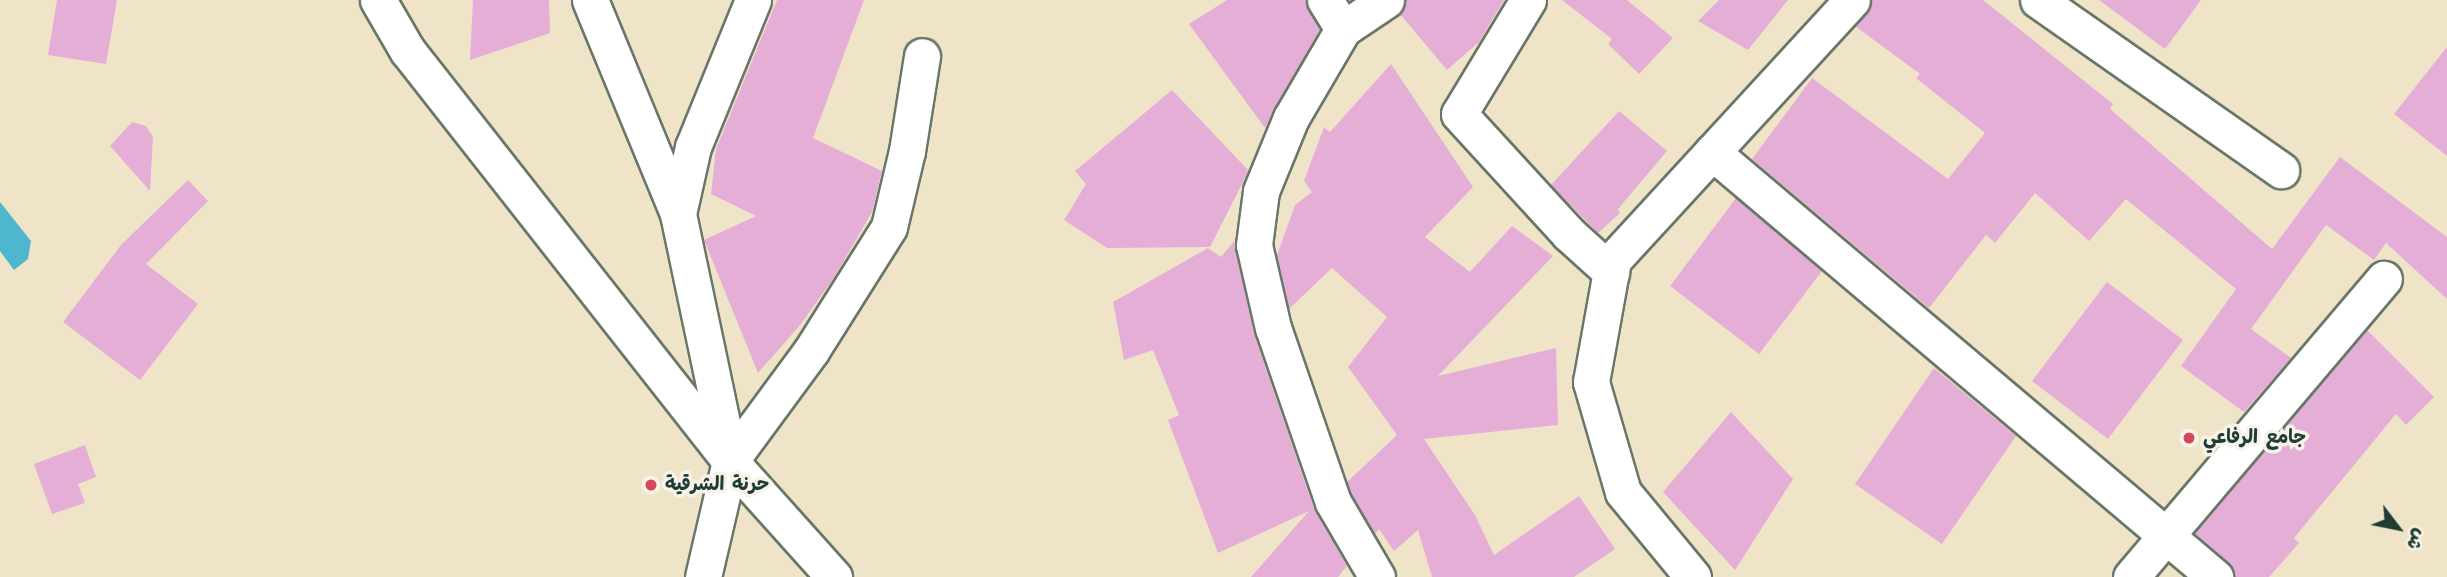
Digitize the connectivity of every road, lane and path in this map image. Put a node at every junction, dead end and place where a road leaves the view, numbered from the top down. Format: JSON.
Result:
{"nodes":[{"id":1,"x":378,"y":0,"type":"edge"},
{"id":2,"x":590,"y":0,"type":"edge"},
{"id":3,"x":753,"y":0,"type":"edge"},
{"id":4,"x":1385,"y":0,"type":"edge"},
{"id":5,"x":1528,"y":0,"type":"edge"},
{"id":6,"x":1852,"y":0,"type":"edge"},
{"id":7,"x":2038,"y":0,"type":"edge"},
{"id":8,"x":1334,"y":15,"type":"edge"},
{"id":9,"x":922,"y":56,"type":"dead end"},
{"id":10,"x":1712,"y":152,"type":"junction"},
{"id":11,"x":2281,"y":170,"type":"dead end"},
{"id":12,"x":678,"y":214,"type":"junction"},
{"id":13,"x":1611,"y":272,"type":"junction"},
{"id":14,"x":2384,"y":279,"type":"dead end"},
{"id":15,"x":730,"y":461,"type":"junction"},
{"id":16,"x":2167,"y":534,"type":"junction"},
{"id":17,"x":703,"y":577,"type":"edge"},
{"id":18,"x":834,"y":577,"type":"edge"},
{"id":19,"x":1377,"y":577,"type":"edge"},
{"id":20,"x":1693,"y":577,"type":"edge"},
{"id":21,"x":2130,"y":577,"type":"edge"},
{"id":22,"x":2215,"y":577,"type":"edge"}],
"edges":[{"from":1,"to":15,"type":"street"},
{"from":2,"to":12,"type":"street"},
{"from":3,"to":12,"type":"street"},
{"from":4,"to":8,"type":"street"},
{"from":5,"to":13,"type":"street"},
{"from":6,"to":10,"type":"street"},
{"from":7,"to":11,"type":"street"},
{"from":8,"to":19,"type":"street"},
{"from":9,"to":15,"type":"street"},
{"from":10,"to":13,"type":"street"},
{"from":10,"to":16,"type":"street"},
{"from":12,"to":15,"type":"street"},
{"from":13,"to":20,"type":"street"},
{"from":14,"to":16,"type":"street"},
{"from":15,"to":17,"type":"street"},
{"from":15,"to":18,"type":"street"},
{"from":16,"to":21,"type":"street"},
{"from":16,"to":22,"type":"street"}]}
